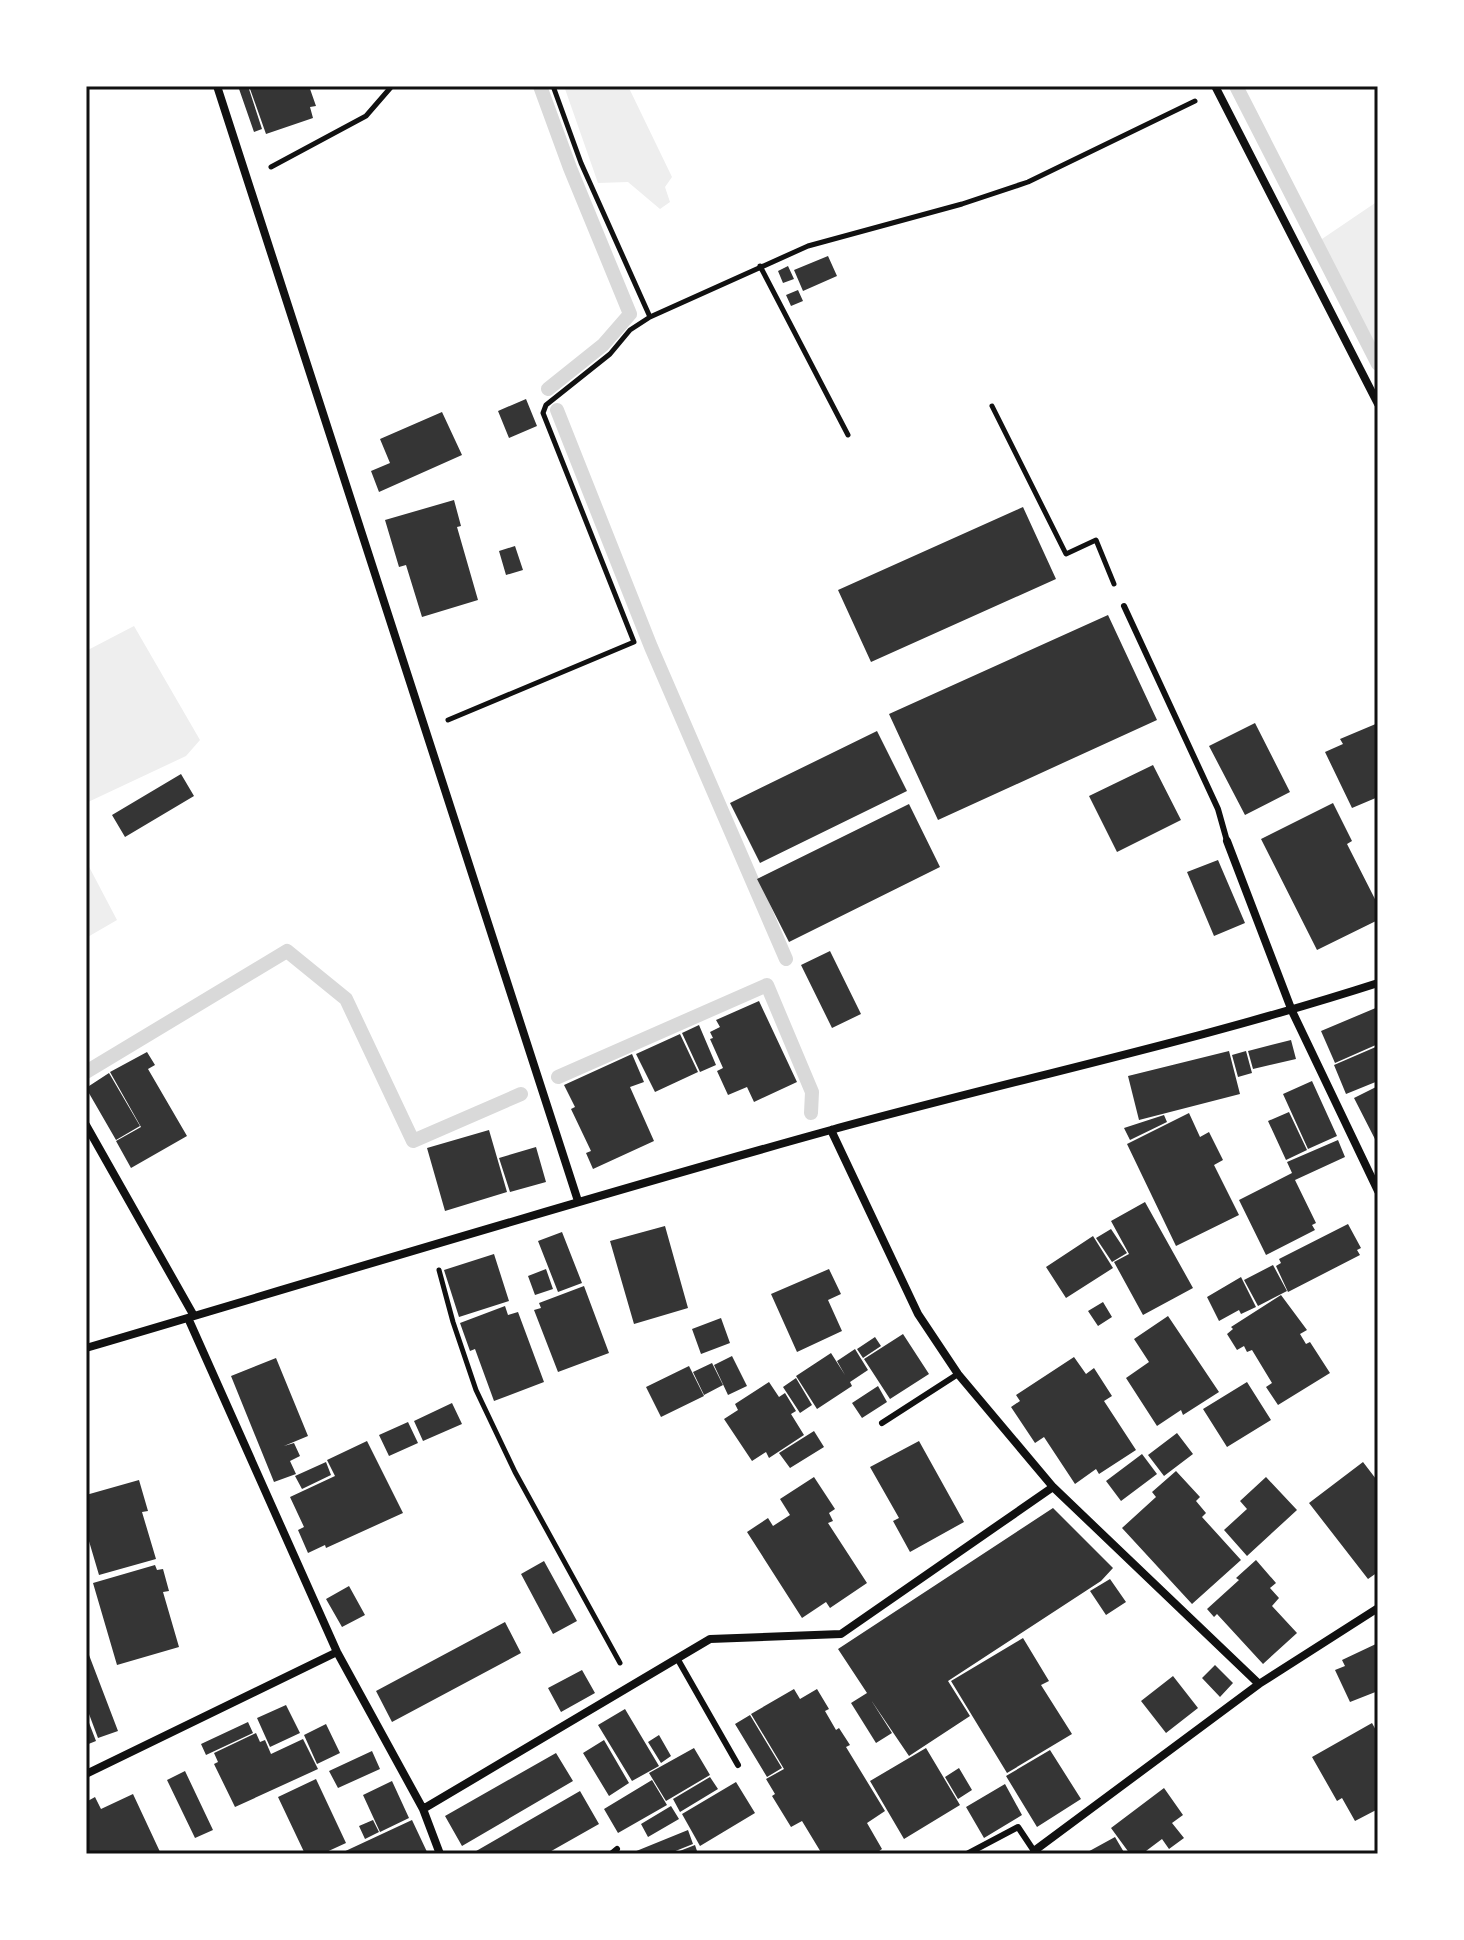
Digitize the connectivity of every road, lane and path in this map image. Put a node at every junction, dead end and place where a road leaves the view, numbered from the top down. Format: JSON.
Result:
{"nodes":[{"id":1,"x":217,"y":86,"type":"edge"},
{"id":2,"x":392,"y":86,"type":"edge"},
{"id":3,"x":553,"y":86,"type":"edge"},
{"id":4,"x":1216,"y":88,"type":"edge"},
{"id":5,"x":247,"y":180,"type":"junction"},
{"id":6,"x":760,"y":266,"type":"junction"},
{"id":7,"x":650,"y":317,"type":"junction"},
{"id":8,"x":1378,"y":404,"type":"edge"},
{"id":9,"x":992,"y":406,"type":"dead end"},
{"id":10,"x":848,"y":435,"type":"dead end"},
{"id":11,"x":1124,"y":606,"type":"joint"},
{"id":12,"x":425,"y":729,"type":"junction"},
{"id":13,"x":1227,"y":841,"type":"joint"},
{"id":14,"x":1378,"y":983,"type":"edge"},
{"id":15,"x":1292,"y":1011,"type":"junction"},
{"id":16,"x":86,"y":1125,"type":"edge"},
{"id":17,"x":831,"y":1130,"type":"junction"},
{"id":18,"x":1378,"y":1191,"type":"edge"},
{"id":19,"x":578,"y":1201,"type":"junction"},
{"id":20,"x":433,"y":1245,"type":"junction"},
{"id":21,"x":191,"y":1317,"type":"junction"},
{"id":22,"x":86,"y":1348,"type":"edge"},
{"id":23,"x":958,"y":1374,"type":"junction"},
{"id":24,"x":882,"y":1423,"type":"dead end"},
{"id":25,"x":1053,"y":1487,"type":"junction"},
{"id":26,"x":1378,"y":1608,"type":"edge"},
{"id":27,"x":337,"y":1652,"type":"junction"},
{"id":28,"x":677,"y":1658,"type":"junction"},
{"id":29,"x":1259,"y":1684,"type":"junction"},
{"id":30,"x":632,"y":1685,"type":"junction"},
{"id":31,"x":738,"y":1765,"type":"dead end"},
{"id":32,"x":86,"y":1774,"type":"edge"},
{"id":33,"x":423,"y":1809,"type":"junction"},
{"id":34,"x":1034,"y":1852,"type":"edge"},
{"id":35,"x":440,"y":1854,"type":"edge"},
{"id":36,"x":967,"y":1854,"type":"edge"}],
"edges":[{"from":1,"to":5,"type":"street"},
{"from":2,"to":5,"type":"path"},
{"from":3,"to":7,"type":"path"},
{"from":4,"to":6,"type":"path"},
{"from":4,"to":8,"type":"street"},
{"from":5,"to":12,"type":"street"},
{"from":6,"to":7,"type":"path"},
{"from":6,"to":10,"type":"path"},
{"from":7,"to":12,"type":"path"},
{"from":9,"to":11,"type":"path"},
{"from":11,"to":13,"type":"lane"},
{"from":12,"to":19,"type":"street"},
{"from":13,"to":15,"type":"street"},
{"from":14,"to":15,"type":"street"},
{"from":15,"to":17,"type":"street"},
{"from":15,"to":18,"type":"street"},
{"from":16,"to":21,"type":"street"},
{"from":17,"to":19,"type":"street"},
{"from":17,"to":23,"type":"street"},
{"from":19,"to":20,"type":"street"},
{"from":20,"to":21,"type":"street"},
{"from":20,"to":30,"type":"path"},
{"from":21,"to":22,"type":"street"},
{"from":21,"to":27,"type":"street"},
{"from":23,"to":24,"type":"lane"},
{"from":23,"to":25,"type":"street"},
{"from":25,"to":28,"type":"street"},
{"from":25,"to":29,"type":"street"},
{"from":26,"to":29,"type":"street"},
{"from":27,"to":32,"type":"street"},
{"from":27,"to":33,"type":"street"},
{"from":28,"to":30,"type":"street"},
{"from":28,"to":31,"type":"lane"},
{"from":29,"to":34,"type":"street"},
{"from":30,"to":33,"type":"street"},
{"from":33,"to":35,"type":"street"},
{"from":34,"to":36,"type":"lane"}]}
